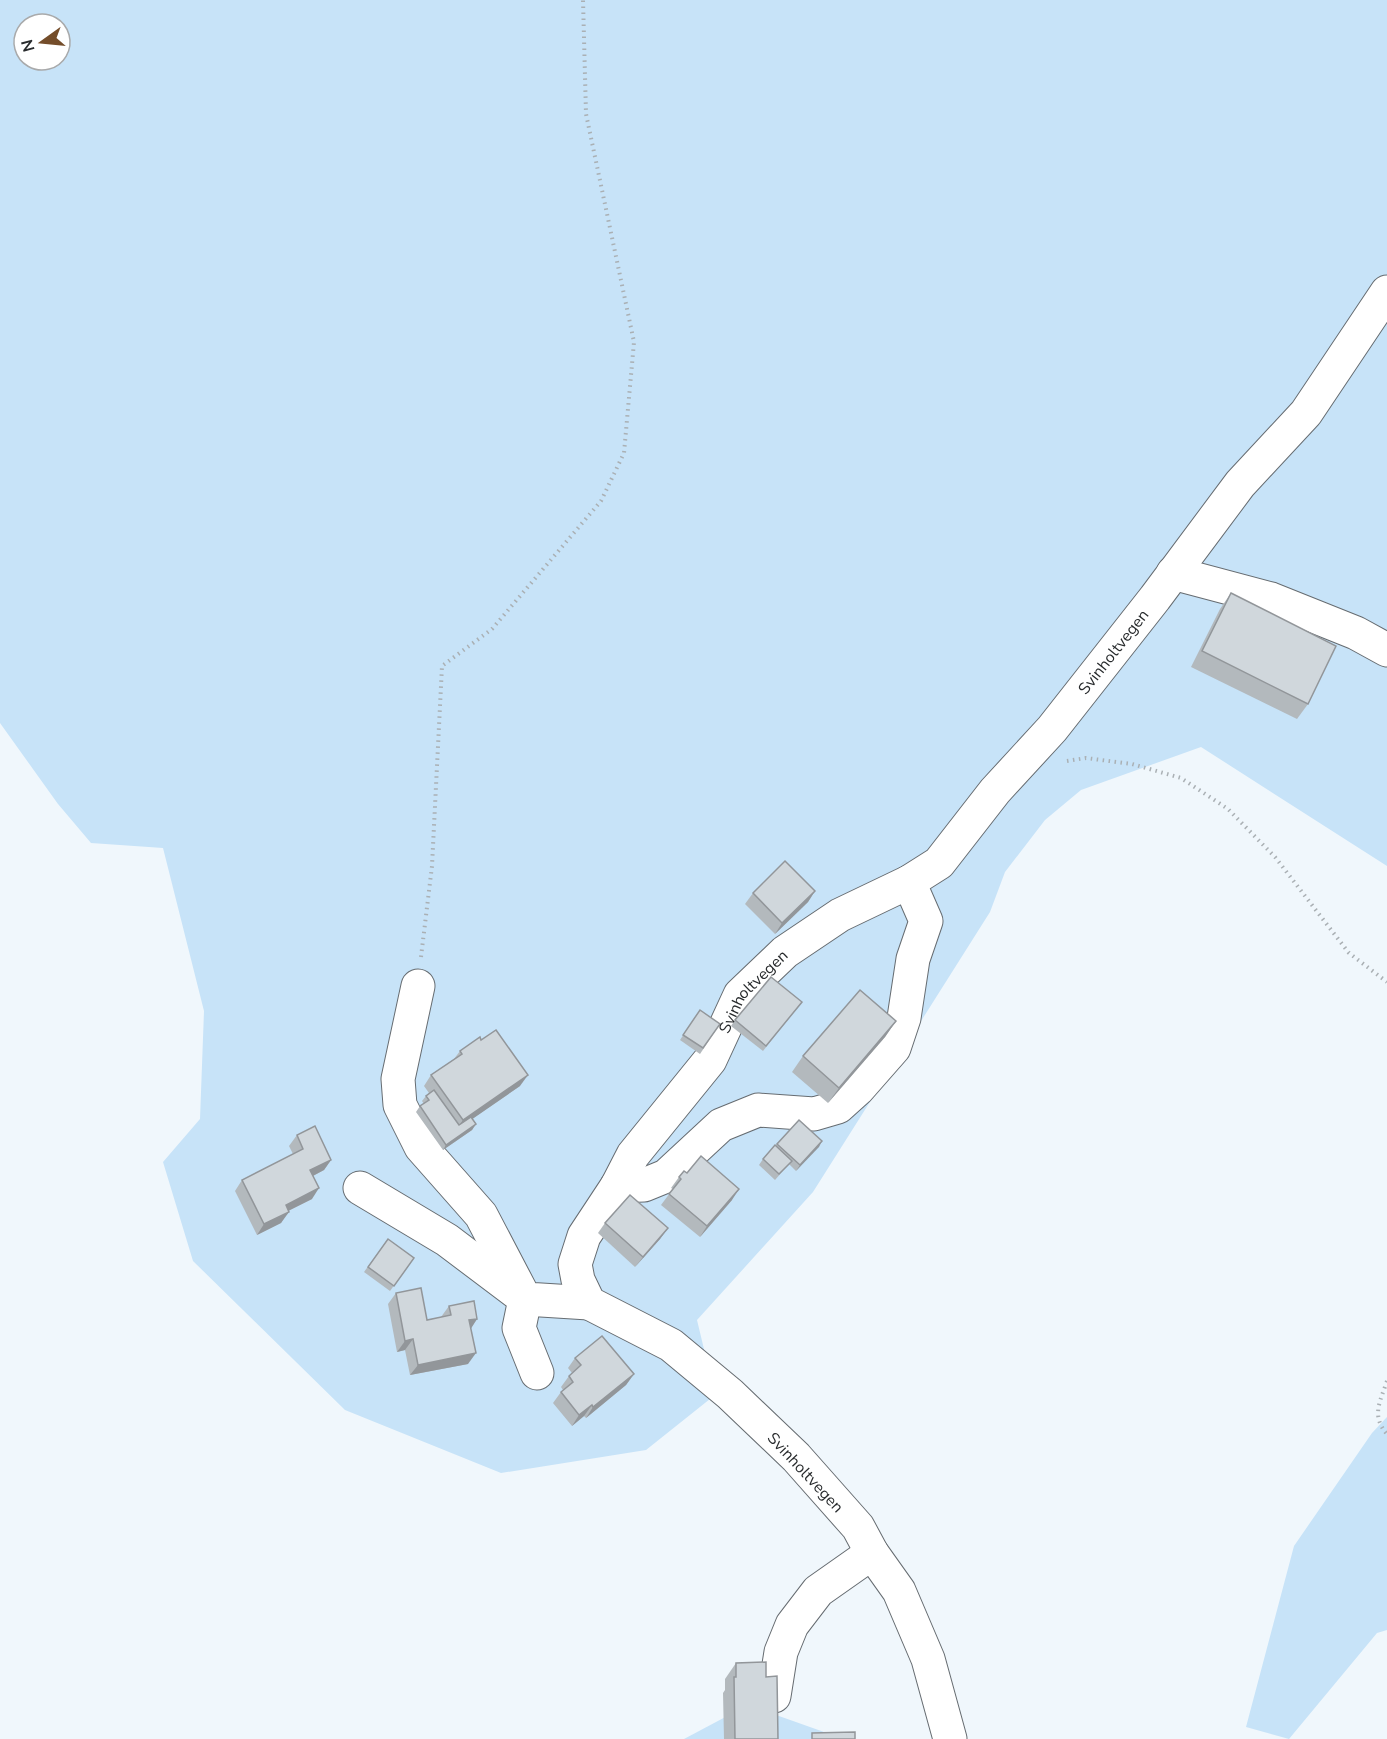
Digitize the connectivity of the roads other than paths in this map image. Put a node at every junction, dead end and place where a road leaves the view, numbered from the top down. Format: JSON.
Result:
{"nodes":[{"id":1,"x":1387,"y":292,"type":"edge"},
{"id":2,"x":1173,"y":573,"type":"junction"},
{"id":3,"x":1387,"y":650,"type":"edge"},
{"id":4,"x":909,"y":882,"type":"junction"},
{"id":5,"x":418,"y":986,"type":"road end"},
{"id":6,"x":617,"y":1186,"type":"junction"},
{"id":7,"x":360,"y":1188,"type":"dead end"},
{"id":8,"x":525,"y":1299,"type":"junction"},
{"id":9,"x":589,"y":1303,"type":"junction"},
{"id":10,"x":537,"y":1373,"type":"dead end"},
{"id":11,"x":872,"y":1553,"type":"junction"},
{"id":12,"x":774,"y":1696,"type":"edge"},
{"id":13,"x":950,"y":1739,"type":"edge"}],
"edges":[{"from":1,"to":2,"type":"street","name":"Svinholtvegen"},
{"from":2,"to":3,"type":"street"},
{"from":2,"to":4,"type":"street","name":"Svinholtvegen"},
{"from":4,"to":6,"type":"street","name":"Svinholtvegen"},
{"from":4,"to":6,"type":"street"},
{"from":5,"to":8,"type":"street"},
{"from":6,"to":9,"type":"street","name":"Svinholtvegen"},
{"from":7,"to":8,"type":"street"},
{"from":8,"to":9,"type":"street"},
{"from":8,"to":10,"type":"street"},
{"from":9,"to":11,"type":"street","name":"Svinholtvegen"},
{"from":11,"to":12,"type":"street"},
{"from":11,"to":13,"type":"street","name":"Svinholtvegen"}]}
